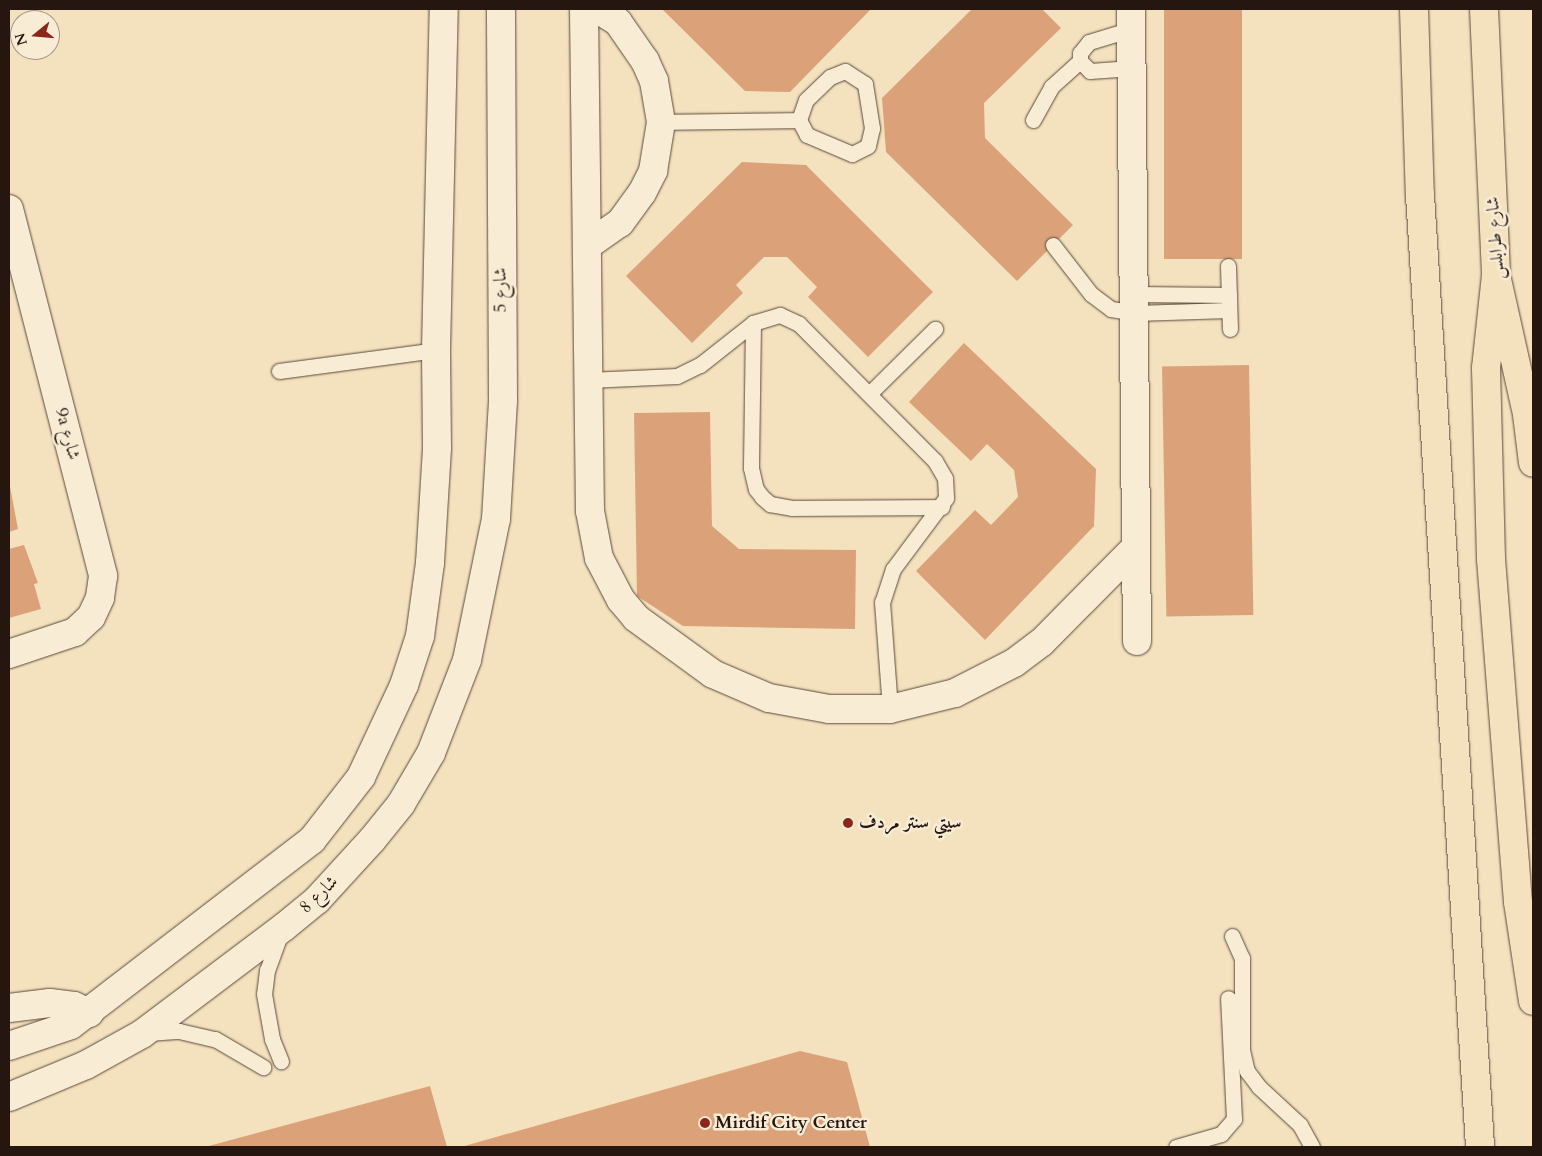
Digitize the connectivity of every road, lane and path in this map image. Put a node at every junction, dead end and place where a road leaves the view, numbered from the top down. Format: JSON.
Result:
{"nodes":[{"id":1,"x":444,"y":9,"type":"edge"},
{"id":2,"x":501,"y":9,"type":"edge"},
{"id":3,"x":584,"y":9,"type":"edge"},
{"id":4,"x":597,"y":9,"type":"edge"},
{"id":5,"x":1414,"y":9,"type":"edge"},
{"id":6,"x":1484,"y":9,"type":"edge"},
{"id":7,"x":1132,"y":19,"type":"edge"},
{"id":8,"x":1080,"y":61,"type":"junction"},
{"id":9,"x":1132,"y":68,"type":"junction"},
{"id":10,"x":800,"y":120,"type":"junction"},
{"id":11,"x":1033,"y":120,"type":"dead end"},
{"id":12,"x":661,"y":122,"type":"junction"},
{"id":13,"x":9,"y":209,"type":"edge"},
{"id":14,"x":588,"y":245,"type":"junction"},
{"id":15,"x":1053,"y":245,"type":"dead end"},
{"id":16,"x":1228,"y":266,"type":"dead end"},
{"id":17,"x":1496,"y":275,"type":"junction"},
{"id":18,"x":1229,"y":303,"type":"junction"},
{"id":19,"x":1135,"y":304,"type":"junction"},
{"id":20,"x":752,"y":323,"type":"junction"},
{"id":21,"x":935,"y":328,"type":"dead end"},
{"id":22,"x":1230,"y":329,"type":"dead end"},
{"id":23,"x":436,"y":350,"type":"junction"},
{"id":24,"x":279,"y":371,"type":"dead end"},
{"id":25,"x":588,"y":380,"type":"junction"},
{"id":26,"x":869,"y":394,"type":"junction"},
{"id":27,"x":1533,"y":463,"type":"edge"},
{"id":28,"x":942,"y":508,"type":"junction"},
{"id":29,"x":1135,"y":548,"type":"junction"},
{"id":30,"x":488,"y":570,"type":"joint"},
{"id":31,"x":1137,"y":641,"type":"dead end"},
{"id":32,"x":9,"y":654,"type":"edge"},
{"id":33,"x":890,"y":709,"type":"junction"},
{"id":34,"x":284,"y":927,"type":"junction"},
{"id":35,"x":1232,"y":936,"type":"dead end"},
{"id":36,"x":1228,"y":998,"type":"dead end"},
{"id":37,"x":1533,"y":1001,"type":"edge"},
{"id":38,"x":9,"y":1008,"type":"edge"},
{"id":39,"x":89,"y":1013,"type":"junction"},
{"id":40,"x":142,"y":1034,"type":"junction"},
{"id":41,"x":9,"y":1046,"type":"edge"},
{"id":42,"x":281,"y":1061,"type":"dead end"},
{"id":43,"x":263,"y":1066,"type":"dead end"},
{"id":44,"x":9,"y":1097,"type":"edge"},
{"id":45,"x":1176,"y":1147,"type":"edge"},
{"id":46,"x":1312,"y":1147,"type":"edge"},
{"id":47,"x":1480,"y":1147,"type":"edge"}],
"edges":[{"from":1,"to":23,"type":"street"},
{"from":2,"to":30,"type":"street","name":"شارع 5"},
{"from":3,"to":14,"type":"street"},
{"from":4,"to":12,"type":"street"},
{"from":5,"to":47,"type":"highway"},
{"from":6,"to":17,"type":"highway","name":"شارع طرابلس"},
{"from":7,"to":8,"type":"lane"},
{"from":7,"to":9,"type":"street"},
{"from":8,"to":9,"type":"lane"},
{"from":8,"to":11,"type":"lane"},
{"from":9,"to":19,"type":"street"},
{"from":10,"to":10,"type":"lane"},
{"from":10,"to":12,"type":"lane"},
{"from":12,"to":14,"type":"street"},
{"from":13,"to":32,"type":"street","name":"9a شارع"},
{"from":14,"to":25,"type":"street"},
{"from":15,"to":19,"type":"lane"},
{"from":16,"to":18,"type":"lane"},
{"from":17,"to":27,"type":"highway","name":"شارع طرابلس"},
{"from":17,"to":37,"type":"highway"},
{"from":18,"to":19,"type":"lane"},
{"from":18,"to":22,"type":"lane"},
{"from":19,"to":29,"type":"street"},
{"from":20,"to":25,"type":"lane"},
{"from":20,"to":26,"type":"lane"},
{"from":20,"to":28,"type":"lane"},
{"from":21,"to":26,"type":"lane"},
{"from":23,"to":24,"type":"lane"},
{"from":23,"to":39,"type":"street"},
{"from":25,"to":33,"type":"street"},
{"from":26,"to":28,"type":"lane"},
{"from":28,"to":33,"type":"lane"},
{"from":29,"to":31,"type":"street"},
{"from":29,"to":33,"type":"street"},
{"from":30,"to":34,"type":"street","name":"شارع 8"},
{"from":34,"to":40,"type":"street","name":"شارع 8"},
{"from":34,"to":42,"type":"lane"},
{"from":35,"to":46,"type":"lane"},
{"from":36,"to":45,"type":"lane"},
{"from":38,"to":39,"type":"street"},
{"from":39,"to":41,"type":"street"},
{"from":40,"to":43,"type":"lane"},
{"from":40,"to":44,"type":"street","name":"شارع 8"}]}
